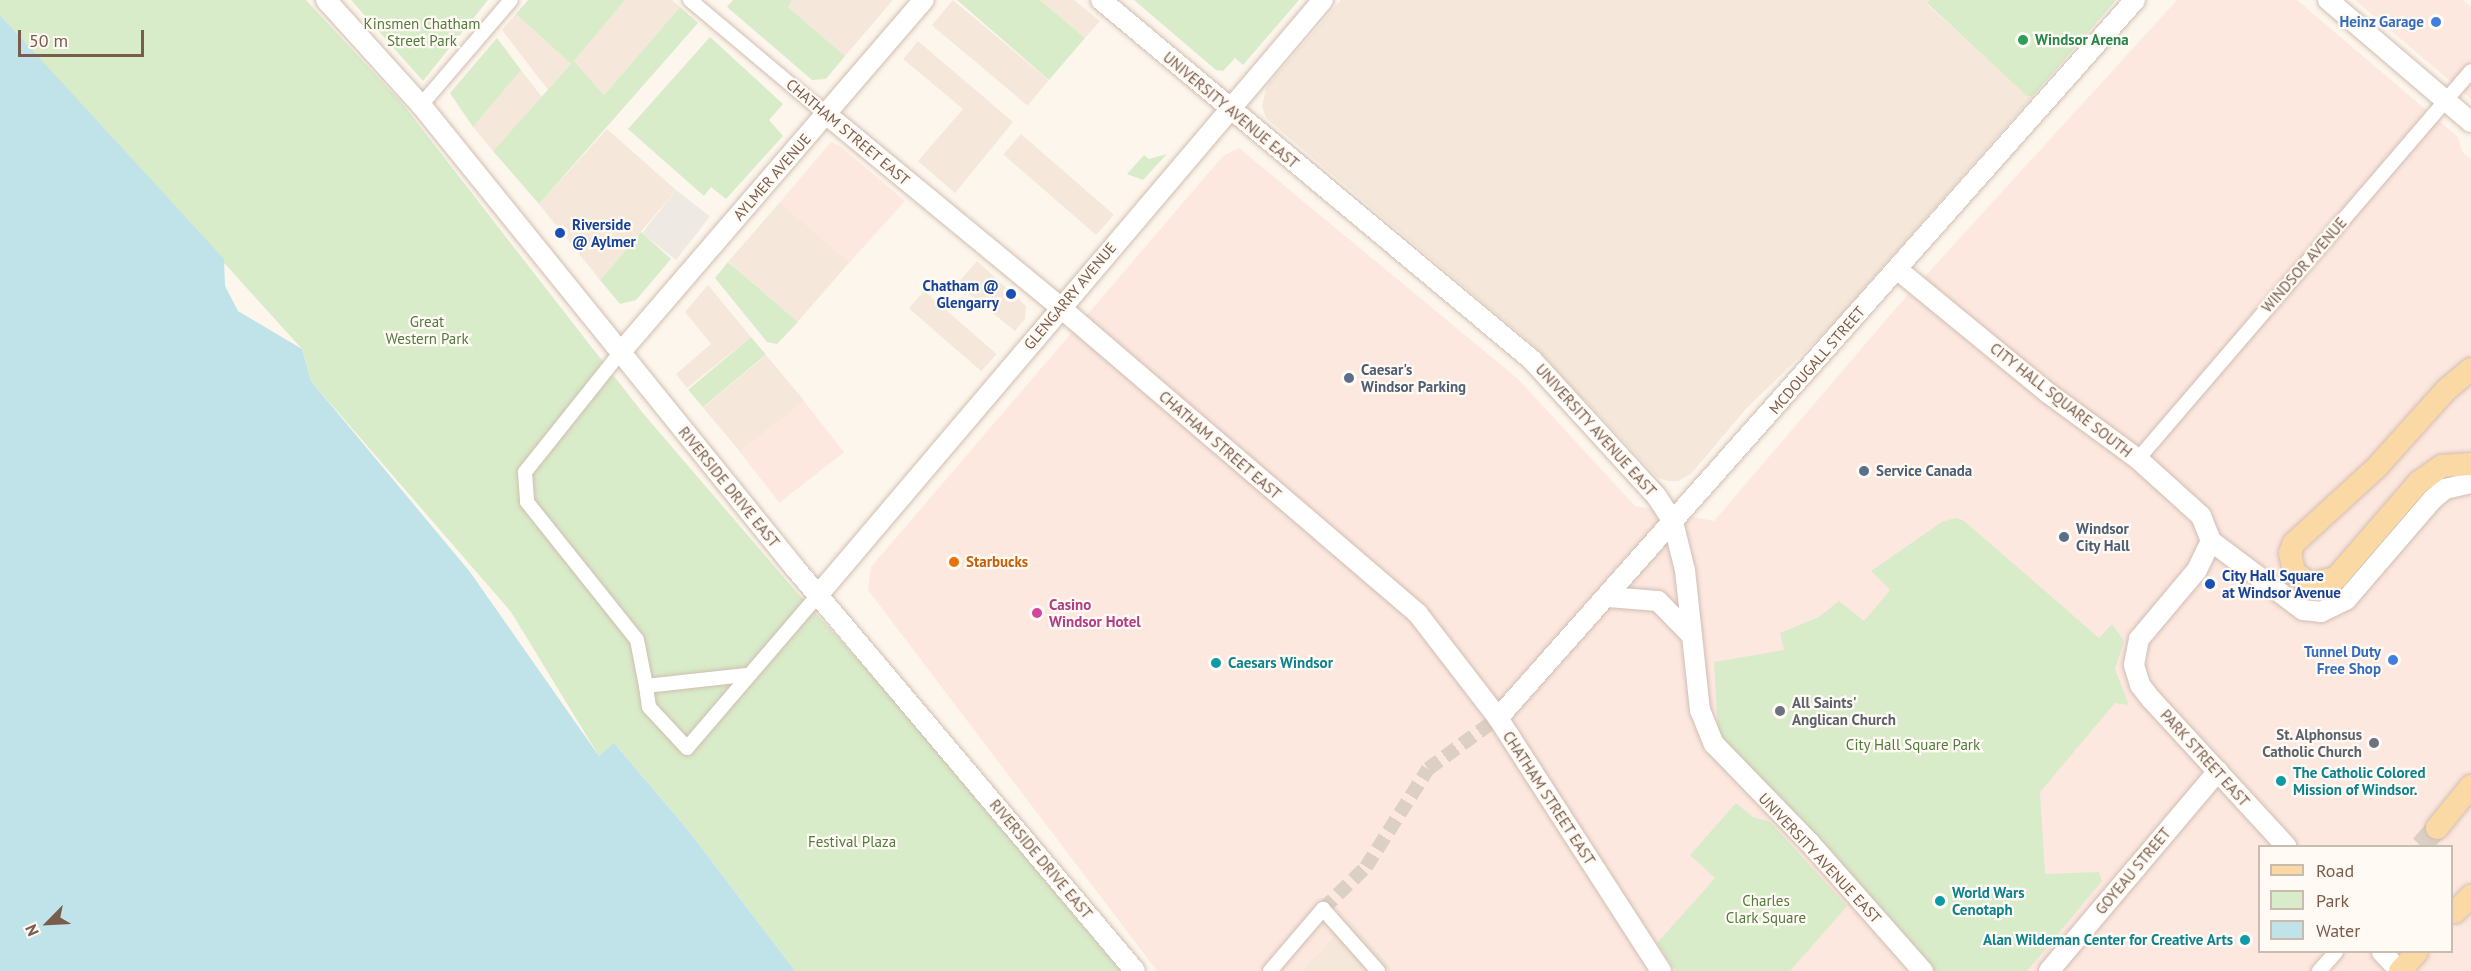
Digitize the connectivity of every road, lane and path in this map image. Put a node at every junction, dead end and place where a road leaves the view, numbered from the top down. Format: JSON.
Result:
{"nodes":[{"id":1,"x":326,"y":0,"type":"edge"},
{"id":2,"x":511,"y":0,"type":"edge"},
{"id":3,"x":690,"y":0,"type":"edge"},
{"id":4,"x":924,"y":0,"type":"edge"},
{"id":5,"x":1101,"y":0,"type":"edge"},
{"id":6,"x":1323,"y":0,"type":"edge"},
{"id":7,"x":2135,"y":0,"type":"edge"},
{"id":8,"x":2328,"y":0,"type":"edge"},
{"id":9,"x":2471,"y":72,"type":"edge"},
{"id":10,"x":2446,"y":100,"type":"junction"},
{"id":11,"x":421,"y":105,"type":"junction"},
{"id":12,"x":1230,"y":110,"type":"junction"},
{"id":13,"x":826,"y":114,"type":"junction"},
{"id":14,"x":2471,"y":122,"type":"edge"},
{"id":15,"x":1898,"y":269,"type":"junction"},
{"id":16,"x":1060,"y":307,"type":"junction"},
{"id":17,"x":620,"y":354,"type":"junction"},
{"id":18,"x":2471,"y":369,"type":"edge"},
{"id":19,"x":2138,"y":459,"type":"junction"},
{"id":20,"x":2471,"y":464,"type":"edge"},
{"id":21,"x":2471,"y":483,"type":"edge"},
{"id":22,"x":1673,"y":522,"type":"junction"},
{"id":23,"x":2211,"y":541,"type":"junction"},
{"id":24,"x":819,"y":594,"type":"junction"},
{"id":25,"x":1608,"y":597,"type":"junction"},
{"id":26,"x":1692,"y":636,"type":"junction"},
{"id":27,"x":746,"y":675,"type":"junction"},
{"id":28,"x":646,"y":686,"type":"junction"},
{"id":29,"x":1498,"y":718,"type":"junction"},
{"id":30,"x":2218,"y":771,"type":"junction"},
{"id":31,"x":2471,"y":786,"type":"edge"},
{"id":32,"x":2437,"y":828,"type":"tunnel mouth"},
{"id":33,"x":2285,"y":845,"type":"edge"},
{"id":34,"x":2334,"y":953,"type":"edge"},
{"id":35,"x":2384,"y":953,"type":"edge"},
{"id":36,"x":2415,"y":953,"type":"edge"},
{"id":37,"x":2400,"y":970,"type":"edge"},
{"id":38,"x":1135,"y":971,"type":"edge"},
{"id":39,"x":1270,"y":971,"type":"edge"},
{"id":40,"x":1378,"y":971,"type":"edge"},
{"id":41,"x":1661,"y":971,"type":"edge"},
{"id":42,"x":1923,"y":971,"type":"edge"},
{"id":43,"x":2049,"y":971,"type":"edge"},
{"id":44,"x":2319,"y":971,"type":"edge"}],
"edges":[{"from":1,"to":11,"type":"street","name":"RIVERSIDE DRIVE EAST"},
{"from":2,"to":11,"type":"street"},
{"from":3,"to":13,"type":"street","name":"CHATHAM STREET EAST"},
{"from":4,"to":13,"type":"street","name":"AYLMER AVENUE"},
{"from":5,"to":12,"type":"street","name":"UNIVERSITY AVENUE EAST"},
{"from":6,"to":12,"type":"street","name":"GLENGARRY AVENUE"},
{"from":7,"to":15,"type":"street","name":"MCDOUGALL STREET"},
{"from":8,"to":10,"type":"street"},
{"from":9,"to":10,"type":"street","name":"WINDSOR AVENUE"},
{"from":10,"to":14,"type":"street"},
{"from":10,"to":19,"type":"street","name":"WINDSOR AVENUE"},
{"from":11,"to":17,"type":"street","name":"RIVERSIDE DRIVE EAST"},
{"from":12,"to":16,"type":"street","name":"GLENGARRY AVENUE"},
{"from":12,"to":22,"type":"street","name":"UNIVERSITY AVENUE EAST"},
{"from":13,"to":16,"type":"street","name":"CHATHAM STREET EAST"},
{"from":13,"to":17,"type":"street","name":"AYLMER AVENUE"},
{"from":15,"to":19,"type":"street","name":"CITY HALL SQUARE SOUTH"},
{"from":15,"to":22,"type":"street","name":"MCDOUGALL STREET"},
{"from":16,"to":24,"type":"street","name":"GLENGARRY AVENUE"},
{"from":16,"to":29,"type":"street","name":"CHATHAM STREET EAST"},
{"from":17,"to":24,"type":"street","name":"RIVERSIDE DRIVE EAST"},
{"from":17,"to":28,"type":"street"},
{"from":18,"to":20,"type":"main road"},
{"from":19,"to":23,"type":"street","name":"CITY HALL SQUARE SOUTH"},
{"from":21,"to":23,"type":"street"},
{"from":22,"to":25,"type":"street","name":"MCDOUGALL STREET"},
{"from":22,"to":26,"type":"street","name":"UNIVERSITY AVENUE EAST"},
{"from":23,"to":30,"type":"street","name":"PARK STREET EAST"},
{"from":24,"to":27,"type":"street"},
{"from":24,"to":38,"type":"street","name":"RIVERSIDE DRIVE EAST"},
{"from":25,"to":26,"type":"street"},
{"from":25,"to":29,"type":"street","name":"MCDOUGALL STREET"},
{"from":26,"to":42,"type":"street","name":"UNIVERSITY AVENUE EAST"},
{"from":27,"to":28,"type":"street"},
{"from":27,"to":28,"type":"street"},
{"from":29,"to":41,"type":"street","name":"CHATHAM STREET EAST"},
{"from":30,"to":33,"type":"street","name":"PARK STREET EAST"},
{"from":30,"to":43,"type":"street","name":"GOYEAU STREET"},
{"from":31,"to":32,"type":"main road"},
{"from":34,"to":44,"type":"street"},
{"from":35,"to":37,"type":"street"},
{"from":36,"to":37,"type":"main road"},
{"from":39,"to":40,"type":"street"}]}
